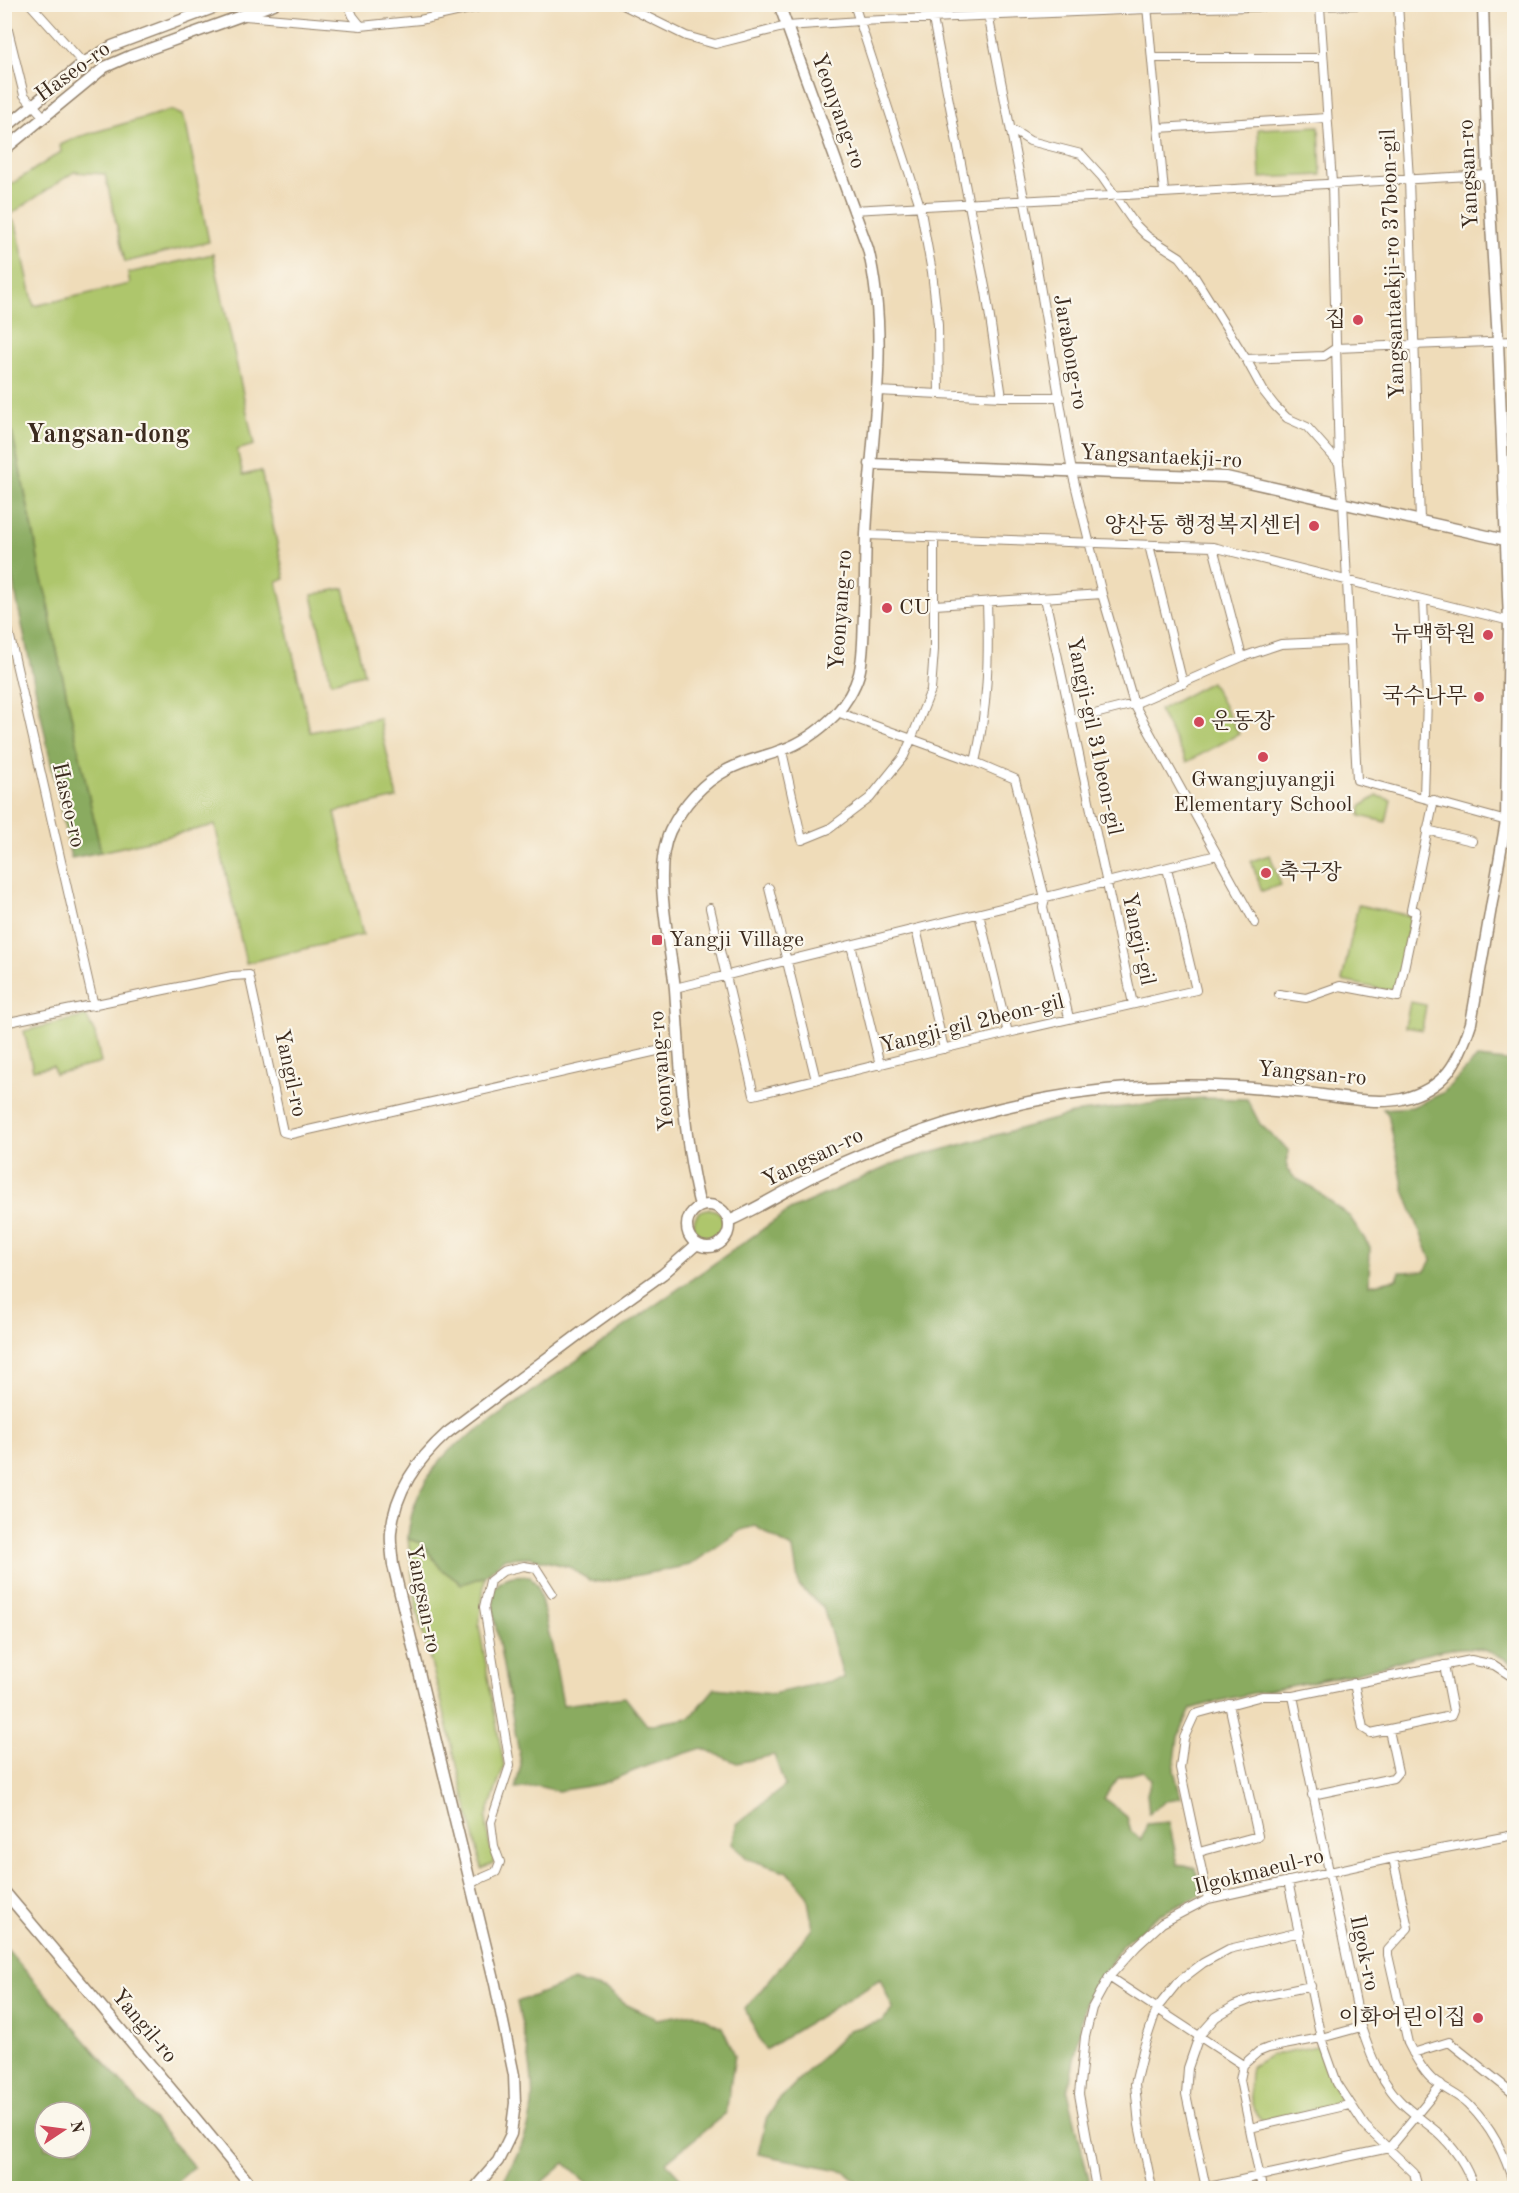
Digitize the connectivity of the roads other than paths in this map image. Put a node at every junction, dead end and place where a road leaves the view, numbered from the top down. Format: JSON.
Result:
{"nodes":[{"id":1,"x":30,"y":4,"type":"edge"},
{"id":2,"x":224,"y":4,"type":"edge"},
{"id":3,"x":274,"y":4,"type":"edge"},
{"id":4,"x":348,"y":4,"type":"edge"},
{"id":5,"x":492,"y":4,"type":"edge"},
{"id":6,"x":621,"y":4,"type":"edge"},
{"id":7,"x":779,"y":4,"type":"edge"},
{"id":8,"x":854,"y":4,"type":"edge"},
{"id":9,"x":986,"y":4,"type":"edge"},
{"id":10,"x":1416,"y":4,"type":"edge"},
{"id":11,"x":1483,"y":4,"type":"edge"},
{"id":12,"x":1398,"y":5,"type":"edge"},
{"id":13,"x":1147,"y":7,"type":"edge"},
{"id":14,"x":1320,"y":7,"type":"junction"},
{"id":15,"x":4,"y":14,"type":"edge"},
{"id":16,"x":244,"y":16,"type":"junction"},
{"id":17,"x":988,"y":16,"type":"junction"},
{"id":18,"x":933,"y":18,"type":"junction"},
{"id":19,"x":860,"y":21,"type":"junction"},
{"id":20,"x":361,"y":26,"type":"junction"},
{"id":21,"x":787,"y":26,"type":"junction"},
{"id":22,"x":1152,"y":58,"type":"junction"},
{"id":23,"x":1323,"y":58,"type":"junction"},
{"id":24,"x":83,"y":63,"type":"junction"},
{"id":25,"x":33,"y":106,"type":"junction"},
{"id":26,"x":44,"y":117,"type":"junction"},
{"id":27,"x":1327,"y":118,"type":"junction"},
{"id":28,"x":1158,"y":128,"type":"junction"},
{"id":29,"x":4,"y":129,"type":"edge"},
{"id":30,"x":1011,"y":129,"type":"junction"},
{"id":31,"x":4,"y":150,"type":"edge"},
{"id":32,"x":1488,"y":174,"type":"junction"},
{"id":33,"x":1409,"y":179,"type":"junction"},
{"id":34,"x":1332,"y":183,"type":"junction"},
{"id":35,"x":1164,"y":192,"type":"junction"},
{"id":36,"x":1114,"y":195,"type":"junction"},
{"id":37,"x":1023,"y":200,"type":"junction"},
{"id":38,"x":969,"y":203,"type":"junction"},
{"id":39,"x":920,"y":206,"type":"junction"},
{"id":40,"x":853,"y":210,"type":"junction"},
{"id":41,"x":1498,"y":341,"type":"junction"},
{"id":42,"x":1515,"y":341,"type":"edge"},
{"id":43,"x":1414,"y":345,"type":"junction"},
{"id":44,"x":1336,"y":348,"type":"junction"},
{"id":45,"x":1246,"y":359,"type":"junction"},
{"id":46,"x":877,"y":391,"type":"junction"},
{"id":47,"x":939,"y":394,"type":"junction"},
{"id":48,"x":1002,"y":397,"type":"junction"},
{"id":49,"x":1060,"y":397,"type":"junction"},
{"id":50,"x":1339,"y":463,"type":"junction"},
{"id":51,"x":870,"y":464,"type":"junction"},
{"id":52,"x":1072,"y":472,"type":"junction"},
{"id":53,"x":1343,"y":502,"type":"junction"},
{"id":54,"x":1420,"y":521,"type":"junction"},
{"id":55,"x":866,"y":535,"type":"junction"},
{"id":56,"x":934,"y":539,"type":"junction"},
{"id":57,"x":1511,"y":541,"type":"edge"},
{"id":58,"x":1089,"y":542,"type":"junction"},
{"id":59,"x":1149,"y":545,"type":"junction"},
{"id":60,"x":1213,"y":547,"type":"junction"},
{"id":61,"x":1347,"y":580,"type":"junction"},
{"id":62,"x":1102,"y":594,"type":"junction"},
{"id":63,"x":1045,"y":598,"type":"junction"},
{"id":64,"x":1423,"y":600,"type":"junction"},
{"id":65,"x":987,"y":602,"type":"junction"},
{"id":66,"x":934,"y":605,"type":"junction"},
{"id":67,"x":4,"y":611,"type":"edge"},
{"id":68,"x":1512,"y":622,"type":"edge"},
{"id":69,"x":1350,"y":641,"type":"junction"},
{"id":70,"x":1242,"y":657,"type":"junction"},
{"id":71,"x":1183,"y":684,"type":"junction"},
{"id":72,"x":1134,"y":704,"type":"junction"},
{"id":73,"x":837,"y":712,"type":"junction"},
{"id":74,"x":1071,"y":720,"type":"junction"},
{"id":75,"x":911,"y":740,"type":"junction"},
{"id":76,"x":782,"y":751,"type":"junction"},
{"id":77,"x":975,"y":762,"type":"junction"},
{"id":78,"x":1424,"y":797,"type":"junction"},
{"id":79,"x":1434,"y":800,"type":"junction"},
{"id":80,"x":1510,"y":822,"type":"edge"},
{"id":81,"x":1427,"y":830,"type":"junction"},
{"id":82,"x":1472,"y":841,"type":"dead end"},
{"id":83,"x":1217,"y":855,"type":"junction"},
{"id":84,"x":1167,"y":868,"type":"junction"},
{"id":85,"x":1108,"y":882,"type":"junction"},
{"id":86,"x":770,"y":888,"type":"dead end"},
{"id":87,"x":1045,"y":898,"type":"junction"},
{"id":88,"x":710,"y":908,"type":"dead end"},
{"id":89,"x":979,"y":914,"type":"junction"},
{"id":90,"x":1255,"y":923,"type":"dead end"},
{"id":91,"x":916,"y":929,"type":"junction"},
{"id":92,"x":852,"y":945,"type":"junction"},
{"id":93,"x":788,"y":960,"type":"junction"},
{"id":94,"x":727,"y":975,"type":"junction"},
{"id":95,"x":675,"y":988,"type":"junction"},
{"id":96,"x":1279,"y":994,"type":"dead end"},
{"id":97,"x":1133,"y":1004,"type":"junction"},
{"id":98,"x":94,"y":1006,"type":"junction"},
{"id":99,"x":1069,"y":1018,"type":"junction"},
{"id":100,"x":4,"y":1023,"type":"edge"},
{"id":101,"x":1008,"y":1033,"type":"junction"},
{"id":102,"x":679,"y":1046,"type":"junction"},
{"id":103,"x":944,"y":1049,"type":"junction"},
{"id":104,"x":880,"y":1065,"type":"junction"},
{"id":105,"x":816,"y":1080,"type":"junction"},
{"id":106,"x":700,"y":1206,"type":"junction"},
{"id":107,"x":729,"y":1221,"type":"junction"},
{"id":108,"x":697,"y":1244,"type":"junction"},
{"id":109,"x":552,"y":1593,"type":"dead end"},
{"id":110,"x":1444,"y":1665,"type":"junction"},
{"id":111,"x":1515,"y":1678,"type":"edge"},
{"id":112,"x":1354,"y":1683,"type":"junction"},
{"id":113,"x":1293,"y":1696,"type":"junction"},
{"id":114,"x":1229,"y":1704,"type":"junction"},
{"id":115,"x":1389,"y":1730,"type":"junction"},
{"id":116,"x":1312,"y":1794,"type":"junction"},
{"id":117,"x":1515,"y":1835,"type":"edge"},
{"id":118,"x":1199,"y":1852,"type":"junction"},
{"id":119,"x":1393,"y":1858,"type":"junction"},
{"id":120,"x":1328,"y":1873,"type":"junction"},
{"id":121,"x":1288,"y":1881,"type":"junction"},
{"id":122,"x":471,"y":1883,"type":"junction"},
{"id":123,"x":4,"y":1891,"type":"edge"},
{"id":124,"x":1208,"y":1899,"type":"junction"},
{"id":125,"x":1300,"y":1932,"type":"junction"},
{"id":126,"x":1109,"y":1977,"type":"junction"},
{"id":127,"x":1311,"y":1986,"type":"junction"},
{"id":128,"x":1157,"y":2008,"type":"junction"},
{"id":129,"x":1361,"y":2027,"type":"junction"},
{"id":130,"x":1199,"y":2036,"type":"junction"},
{"id":131,"x":1321,"y":2038,"type":"junction"},
{"id":132,"x":1413,"y":2053,"type":"junction"},
{"id":133,"x":1243,"y":2065,"type":"junction"},
{"id":134,"x":1441,"y":2085,"type":"junction"},
{"id":135,"x":1515,"y":2094,"type":"edge"},
{"id":136,"x":1349,"y":2105,"type":"junction"},
{"id":137,"x":1415,"y":2116,"type":"junction"},
{"id":138,"x":1250,"y":2128,"type":"junction"},
{"id":139,"x":1389,"y":2148,"type":"junction"},
{"id":140,"x":1515,"y":2160,"type":"edge"},
{"id":141,"x":1509,"y":2168,"type":"junction"},
{"id":142,"x":1260,"y":2176,"type":"junction"},
{"id":143,"x":1515,"y":2186,"type":"edge"},
{"id":144,"x":253,"y":2188,"type":"edge"},
{"id":145,"x":475,"y":2188,"type":"edge"},
{"id":146,"x":1096,"y":2188,"type":"edge"},
{"id":147,"x":1152,"y":2188,"type":"edge"},
{"id":148,"x":1204,"y":2188,"type":"edge"},
{"id":149,"x":1263,"y":2188,"type":"edge"},
{"id":150,"x":1418,"y":2188,"type":"edge"},
{"id":151,"x":1474,"y":2188,"type":"edge"}],
"edges":[{"from":1,"to":24,"type":"street"},
{"from":2,"to":24,"type":"street","name":"Haseo-ro"},
{"from":3,"to":16,"type":"street","name":"Haseo-ro"},
{"from":4,"to":20,"type":"street"},
{"from":5,"to":20,"type":"street"},
{"from":6,"to":21,"type":"street"},
{"from":7,"to":21,"type":"street","name":"Yeonyang-ro"},
{"from":8,"to":19,"type":"street"},
{"from":9,"to":17,"type":"street","name":"Jarabong-ro"},
{"from":10,"to":12,"type":"street"},
{"from":11,"to":32,"type":"street","name":"Yangsan-ro"},
{"from":12,"to":14,"type":"street"},
{"from":12,"to":33,"type":"street","name":"Yangsantaekji-ro 37beon-gil"},
{"from":13,"to":14,"type":"street"},
{"from":13,"to":17,"type":"street"},
{"from":13,"to":22,"type":"street"},
{"from":14,"to":23,"type":"street"},
{"from":15,"to":25,"type":"street"},
{"from":16,"to":20,"type":"street"},
{"from":16,"to":26,"type":"street","name":"Haseo-ro"},
{"from":17,"to":18,"type":"street"},
{"from":17,"to":30,"type":"street","name":"Jarabong-ro"},
{"from":18,"to":19,"type":"street"},
{"from":18,"to":38,"type":"street"},
{"from":19,"to":21,"type":"street"},
{"from":19,"to":39,"type":"street"},
{"from":21,"to":40,"type":"street","name":"Yeonyang-ro"},
{"from":22,"to":23,"type":"street"},
{"from":22,"to":28,"type":"street"},
{"from":23,"to":27,"type":"street"},
{"from":24,"to":25,"type":"street","name":"Haseo-ro"},
{"from":25,"to":26,"type":"street"},
{"from":25,"to":29,"type":"street","name":"Haseo-ro"},
{"from":26,"to":31,"type":"street","name":"Haseo-ro"},
{"from":27,"to":28,"type":"street"},
{"from":27,"to":34,"type":"street"},
{"from":28,"to":35,"type":"street"},
{"from":30,"to":36,"type":"street"},
{"from":30,"to":37,"type":"street","name":"Jarabong-ro"},
{"from":32,"to":33,"type":"street"},
{"from":32,"to":41,"type":"street","name":"Yangsan-ro"},
{"from":33,"to":34,"type":"street"},
{"from":33,"to":43,"type":"street","name":"Yangsantaekji-ro 37beon-gil"},
{"from":34,"to":35,"type":"street"},
{"from":34,"to":44,"type":"street"},
{"from":35,"to":36,"type":"street"},
{"from":36,"to":37,"type":"street"},
{"from":36,"to":45,"type":"street"},
{"from":37,"to":38,"type":"street"},
{"from":37,"to":49,"type":"street","name":"Jarabong-ro"},
{"from":38,"to":39,"type":"street"},
{"from":38,"to":48,"type":"street"},
{"from":39,"to":40,"type":"street"},
{"from":39,"to":47,"type":"street"},
{"from":40,"to":46,"type":"street","name":"Yeonyang-ro"},
{"from":41,"to":42,"type":"street"},
{"from":41,"to":43,"type":"street"},
{"from":41,"to":57,"type":"street","name":"Yangsan-ro"},
{"from":43,"to":44,"type":"street"},
{"from":43,"to":54,"type":"street","name":"Yangsantaekji-ro 37beon-gil"},
{"from":44,"to":45,"type":"street"},
{"from":44,"to":50,"type":"street"},
{"from":45,"to":50,"type":"street"},
{"from":46,"to":47,"type":"street"},
{"from":46,"to":51,"type":"street","name":"Yeonyang-ro"},
{"from":47,"to":48,"type":"street"},
{"from":48,"to":49,"type":"street"},
{"from":49,"to":52,"type":"street","name":"Jarabong-ro"},
{"from":50,"to":53,"type":"street"},
{"from":51,"to":52,"type":"street","name":"Yangsantaekji-ro"},
{"from":51,"to":55,"type":"street","name":"Yeonyang-ro"},
{"from":52,"to":53,"type":"street","name":"Yangsantaekji-ro"},
{"from":52,"to":58,"type":"street","name":"Jarabong-ro"},
{"from":53,"to":54,"type":"street","name":"Yangsantaekji-ro"},
{"from":53,"to":61,"type":"street"},
{"from":54,"to":57,"type":"street","name":"Yangsantaekji-ro"},
{"from":55,"to":56,"type":"street"},
{"from":55,"to":73,"type":"street","name":"Yeonyang-ro"},
{"from":56,"to":58,"type":"street"},
{"from":56,"to":66,"type":"street"},
{"from":57,"to":68,"type":"street","name":"Yangsan-ro"},
{"from":58,"to":59,"type":"street"},
{"from":58,"to":62,"type":"street","name":"Jarabong-ro"},
{"from":59,"to":60,"type":"street"},
{"from":59,"to":71,"type":"street"},
{"from":60,"to":61,"type":"street"},
{"from":60,"to":70,"type":"street"},
{"from":61,"to":64,"type":"street"},
{"from":61,"to":69,"type":"street"},
{"from":62,"to":63,"type":"street"},
{"from":62,"to":72,"type":"street","name":"Jarabong-ro"},
{"from":63,"to":65,"type":"street"},
{"from":63,"to":74,"type":"street","name":"Yangji-gil 31beon-gil"},
{"from":64,"to":68,"type":"street"},
{"from":64,"to":78,"type":"street"},
{"from":65,"to":66,"type":"street"},
{"from":65,"to":77,"type":"street"},
{"from":66,"to":75,"type":"street"},
{"from":67,"to":98,"type":"street","name":"Haseo-ro"},
{"from":68,"to":80,"type":"street","name":"Yangsan-ro"},
{"from":69,"to":70,"type":"street"},
{"from":69,"to":78,"type":"street"},
{"from":70,"to":71,"type":"street"},
{"from":71,"to":72,"type":"street"},
{"from":72,"to":74,"type":"street"},
{"from":72,"to":83,"type":"street","name":"Jarabong-ro"},
{"from":73,"to":75,"type":"street"},
{"from":73,"to":76,"type":"street","name":"Yeonyang-ro"},
{"from":74,"to":85,"type":"street","name":"Yangji-gil 31beon-gil"},
{"from":75,"to":76,"type":"street"},
{"from":75,"to":77,"type":"street"},
{"from":76,"to":95,"type":"street","name":"Yeonyang-ro"},
{"from":77,"to":87,"type":"street"},
{"from":78,"to":79,"type":"street"},
{"from":79,"to":80,"type":"street"},
{"from":79,"to":81,"type":"street"},
{"from":80,"to":107,"type":"street","name":"Yangsan-ro"},
{"from":81,"to":82,"type":"street"},
{"from":81,"to":96,"type":"street"},
{"from":83,"to":84,"type":"street","name":"Yangji-gil"},
{"from":83,"to":90,"type":"street","name":"Jarabong-ro"},
{"from":84,"to":85,"type":"street","name":"Yangji-gil"},
{"from":84,"to":97,"type":"street","name":"Yangji-gil 2beon-gil"},
{"from":85,"to":87,"type":"street","name":"Yangji-gil"},
{"from":85,"to":97,"type":"street","name":"Yangji-gil"},
{"from":86,"to":93,"type":"street"},
{"from":87,"to":89,"type":"street","name":"Yangji-gil"},
{"from":87,"to":99,"type":"street"},
{"from":88,"to":94,"type":"street"},
{"from":89,"to":91,"type":"street","name":"Yangji-gil"},
{"from":89,"to":101,"type":"street"},
{"from":91,"to":92,"type":"street","name":"Yangji-gil"},
{"from":91,"to":103,"type":"street"},
{"from":92,"to":93,"type":"street","name":"Yangji-gil"},
{"from":92,"to":104,"type":"street"},
{"from":93,"to":94,"type":"street","name":"Yangji-gil"},
{"from":93,"to":105,"type":"street"},
{"from":94,"to":95,"type":"street","name":"Yangji-gil"},
{"from":94,"to":105,"type":"street","name":"Yangji-gil 2beon-gil"},
{"from":95,"to":102,"type":"street","name":"Yeonyang-ro"},
{"from":97,"to":99,"type":"street","name":"Yangji-gil 2beon-gil"},
{"from":98,"to":100,"type":"street","name":"Yangil-ro"},
{"from":98,"to":102,"type":"street","name":"Yangil-ro"},
{"from":99,"to":101,"type":"street","name":"Yangji-gil 2beon-gil"},
{"from":101,"to":103,"type":"street","name":"Yangji-gil 2beon-gil"},
{"from":102,"to":106,"type":"street","name":"Yeonyang-ro"},
{"from":103,"to":104,"type":"street","name":"Yangji-gil 2beon-gil"},
{"from":104,"to":105,"type":"street","name":"Yangji-gil 2beon-gil"},
{"from":106,"to":107,"type":"street"},
{"from":106,"to":108,"type":"street"},
{"from":107,"to":108,"type":"street"},
{"from":108,"to":122,"type":"street","name":"Yangsan-ro"},
{"from":109,"to":122,"type":"street"},
{"from":110,"to":111,"type":"street"},
{"from":110,"to":112,"type":"street"},
{"from":110,"to":115,"type":"street"},
{"from":112,"to":113,"type":"street"},
{"from":112,"to":115,"type":"street"},
{"from":113,"to":114,"type":"street"},
{"from":113,"to":116,"type":"street","name":"Ilgok-ro"},
{"from":114,"to":118,"type":"street"},
{"from":114,"to":118,"type":"street"},
{"from":115,"to":116,"type":"street"},
{"from":116,"to":120,"type":"street","name":"Ilgok-ro"},
{"from":117,"to":119,"type":"street","name":"Ilgokmaeul-ro"},
{"from":118,"to":124,"type":"street"},
{"from":119,"to":120,"type":"street","name":"Ilgokmaeul-ro"},
{"from":119,"to":132,"type":"street"},
{"from":120,"to":121,"type":"street","name":"Ilgokmaeul-ro"},
{"from":120,"to":129,"type":"street","name":"Ilgok-ro"},
{"from":121,"to":124,"type":"street","name":"Ilgokmaeul-ro"},
{"from":121,"to":125,"type":"street"},
{"from":122,"to":145,"type":"street","name":"Yangsan-ro"},
{"from":123,"to":144,"type":"street","name":"Yangil-ro"},
{"from":124,"to":126,"type":"street","name":"Ilgokmaeul-ro"},
{"from":125,"to":127,"type":"street"},
{"from":125,"to":128,"type":"street"},
{"from":126,"to":128,"type":"street"},
{"from":126,"to":146,"type":"street","name":"Ilgokmaeul-ro"},
{"from":127,"to":130,"type":"street"},
{"from":127,"to":131,"type":"street"},
{"from":128,"to":130,"type":"street"},
{"from":128,"to":147,"type":"street"},
{"from":129,"to":131,"type":"street"},
{"from":129,"to":137,"type":"street","name":"Ilgok-ro"},
{"from":130,"to":133,"type":"street"},
{"from":130,"to":148,"type":"street"},
{"from":131,"to":133,"type":"street"},
{"from":131,"to":136,"type":"street"},
{"from":132,"to":134,"type":"street"},
{"from":132,"to":135,"type":"street"},
{"from":133,"to":138,"type":"street"},
{"from":134,"to":137,"type":"street"},
{"from":134,"to":141,"type":"street"},
{"from":136,"to":138,"type":"street"},
{"from":136,"to":139,"type":"street"},
{"from":137,"to":139,"type":"street"},
{"from":137,"to":151,"type":"street","name":"Ilgok-ro"},
{"from":138,"to":142,"type":"street"},
{"from":139,"to":142,"type":"street"},
{"from":139,"to":150,"type":"street"},
{"from":140,"to":141,"type":"street"},
{"from":141,"to":143,"type":"street"},
{"from":142,"to":148,"type":"street"},
{"from":142,"to":149,"type":"street"}]}
